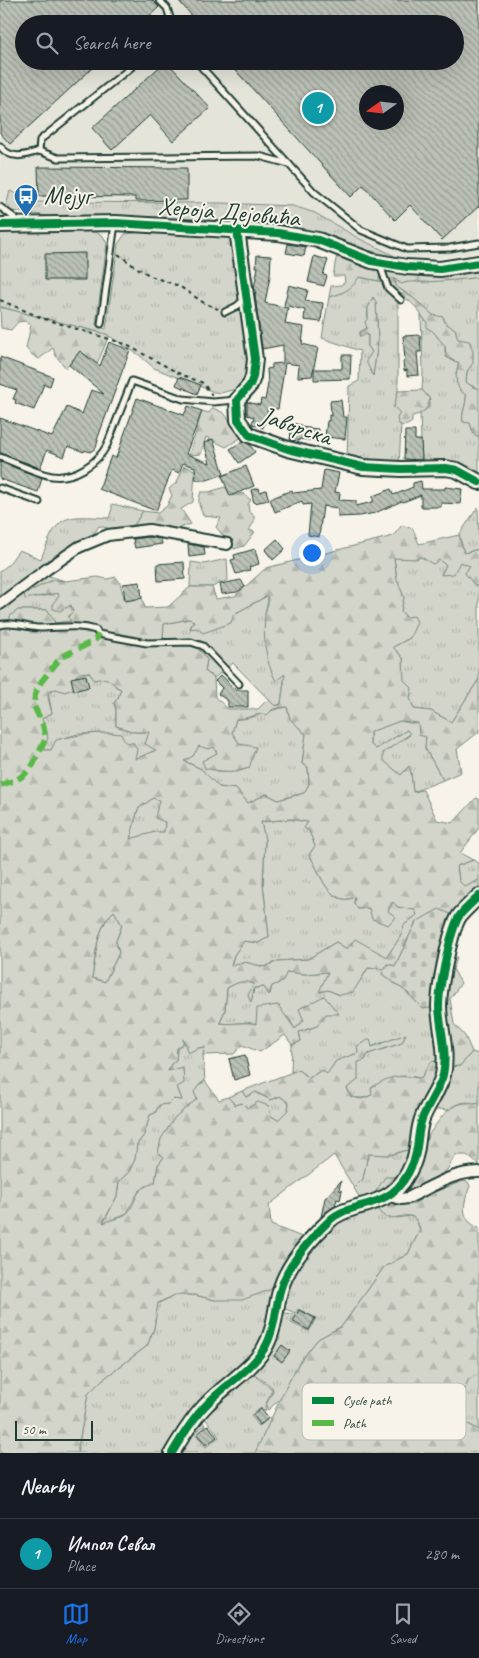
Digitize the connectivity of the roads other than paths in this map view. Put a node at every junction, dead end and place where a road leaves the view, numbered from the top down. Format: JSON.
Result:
{"nodes":[{"id":1,"x":159,"y":0,"type":"edge"},
{"id":2,"x":169,"y":15,"type":"edge"},
{"id":3,"x":128,"y":70,"type":"edge"},
{"id":4,"x":204,"y":70,"type":"edge"},
{"id":5,"x":0,"y":146,"type":"edge"},
{"id":6,"x":38,"y":151,"type":"junction"},
{"id":7,"x":289,"y":164,"type":"junction"},
{"id":8,"x":0,"y":207,"type":"edge"},
{"id":9,"x":116,"y":223,"type":"junction"},
{"id":10,"x":24,"y":224,"type":"junction"},
{"id":11,"x":0,"y":225,"type":"edge"},
{"id":12,"x":237,"y":230,"type":"junction"},
{"id":13,"x":479,"y":243,"type":"edge"},
{"id":14,"x":380,"y":262,"type":"junction"},
{"id":15,"x":479,"y":264,"type":"edge"},
{"id":16,"x":246,"y":298,"type":"junction"},
{"id":17,"x":401,"y":300,"type":"dead end"},
{"id":18,"x":225,"y":312,"type":"road end"},
{"id":19,"x":101,"y":324,"type":"dead end"},
{"id":20,"x":237,"y":400,"type":"junction"},
{"id":21,"x":0,"y":457,"type":"edge"},
{"id":22,"x":479,"y":482,"type":"edge"},
{"id":23,"x":0,"y":488,"type":"edge"},
{"id":24,"x":39,"y":502,"type":"dead end"},
{"id":25,"x":227,"y":544,"type":"dead end"},
{"id":26,"x":0,"y":604,"type":"edge"},
{"id":27,"x":0,"y":625,"type":"edge"},
{"id":28,"x":239,"y":684,"type":"dead end"},
{"id":29,"x":479,"y":896,"type":"edge"},
{"id":30,"x":479,"y":1172,"type":"edge"},
{"id":31,"x":389,"y":1196,"type":"junction"},
{"id":32,"x":172,"y":1453,"type":"edge"}],
"edges":[{"from":1,"to":2,"type":"lane"},
{"from":3,"to":6,"type":"lane"},
{"from":4,"to":7,"type":"lane"},
{"from":5,"to":6,"type":"lane"},
{"from":6,"to":7,"type":"lane"},
{"from":7,"to":13,"type":"lane"},
{"from":8,"to":10,"type":"lane"},
{"from":9,"to":10,"type":"street","name":"Хероја Дејовића"},
{"from":9,"to":12,"type":"street","name":"Хероја Дејовића"},
{"from":9,"to":19,"type":"lane"},
{"from":10,"to":11,"type":"street","name":"Хероја Дејовића"},
{"from":12,"to":14,"type":"street","name":"Хероја Дејовића"},
{"from":12,"to":16,"type":"street","name":"Јаворска"},
{"from":14,"to":15,"type":"street","name":"Хероја Дејовића"},
{"from":14,"to":17,"type":"lane"},
{"from":16,"to":18,"type":"lane"},
{"from":16,"to":20,"type":"street","name":"Јаворска"},
{"from":20,"to":21,"type":"lane"},
{"from":20,"to":22,"type":"street","name":"Јаворска"},
{"from":23,"to":24,"type":"lane"},
{"from":25,"to":26,"type":"street"},
{"from":27,"to":28,"type":"lane"},
{"from":29,"to":31,"type":"street"},
{"from":30,"to":31,"type":"street"},
{"from":31,"to":32,"type":"street"}]}
